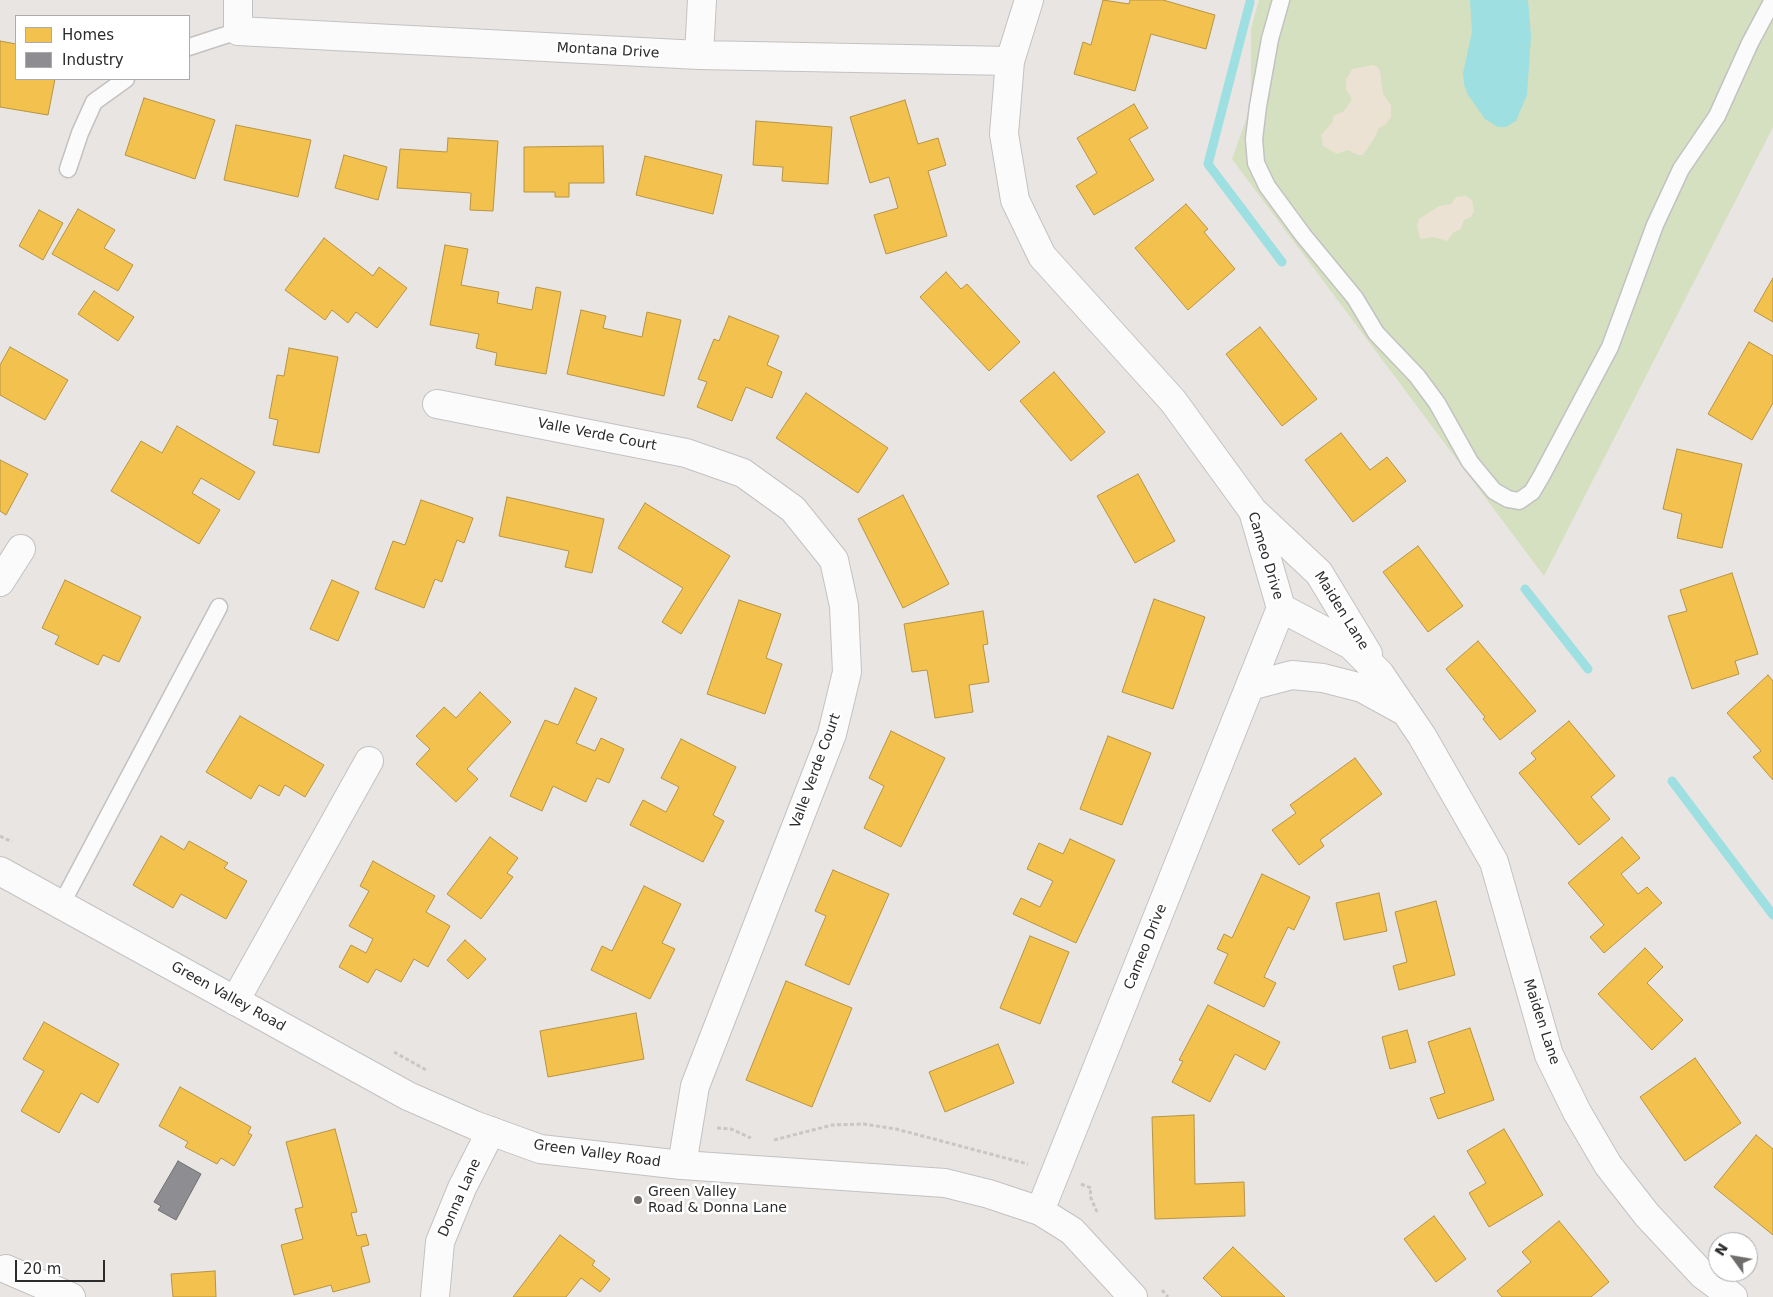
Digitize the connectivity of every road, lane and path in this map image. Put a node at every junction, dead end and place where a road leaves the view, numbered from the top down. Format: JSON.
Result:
{"nodes":[{"id":1,"x":238,"y":0,"type":"edge"},
{"id":2,"x":702,"y":0,"type":"edge"},
{"id":3,"x":1029,"y":0,"type":"edge"},
{"id":4,"x":1282,"y":0,"type":"edge"},
{"id":5,"x":1773,"y":0,"type":"edge"},
{"id":6,"x":238,"y":31,"type":"junction"},
{"id":7,"x":190,"y":47,"type":"edge"},
{"id":8,"x":699,"y":55,"type":"junction"},
{"id":9,"x":1010,"y":61,"type":"junction"},
{"id":10,"x":125,"y":80,"type":"edge"},
{"id":11,"x":68,"y":169,"type":"dead end"},
{"id":12,"x":437,"y":404,"type":"dead end"},
{"id":13,"x":1253,"y":511,"type":"junction"},
{"id":14,"x":21,"y":549,"type":"dead end"},
{"id":15,"x":0,"y":582,"type":"edge"},
{"id":16,"x":219,"y":607,"type":"dead end"},
{"id":17,"x":1281,"y":608,"type":"junction"},
{"id":18,"x":1380,"y":674,"type":"junction"},
{"id":19,"x":1250,"y":686,"type":"junction"},
{"id":20,"x":1405,"y":712,"type":"junction"},
{"id":21,"x":369,"y":761,"type":"dead end"},
{"id":22,"x":0,"y":836,"type":"edge"},
{"id":23,"x":17,"y":845,"type":"dead end"},
{"id":24,"x":0,"y":871,"type":"edge"},
{"id":25,"x":61,"y":905,"type":"junction"},
{"id":26,"x":236,"y":1001,"type":"junction"},
{"id":27,"x":386,"y":1048,"type":"dead end"},
{"id":28,"x":430,"y":1071,"type":"dead end"},
{"id":29,"x":689,"y":1125,"type":"junction"},
{"id":30,"x":491,"y":1132,"type":"junction"},
{"id":31,"x":755,"y":1138,"type":"dead end"},
{"id":32,"x":764,"y":1139,"type":"dead end"},
{"id":33,"x":682,"y":1165,"type":"junction"},
{"id":34,"x":1055,"y":1174,"type":"junction"},
{"id":35,"x":1040,"y":1211,"type":"junction"},
{"id":36,"x":1103,"y":1218,"type":"dead end"},
{"id":37,"x":6,"y":1269,"type":"dead end"},
{"id":38,"x":1156,"y":1283,"type":"dead end"},
{"id":39,"x":71,"y":1297,"type":"edge"},
{"id":40,"x":434,"y":1297,"type":"edge"},
{"id":41,"x":1133,"y":1297,"type":"edge"},
{"id":42,"x":1168,"y":1297,"type":"edge"},
{"id":43,"x":1733,"y":1297,"type":"edge"}],
"edges":[{"from":1,"to":6,"type":"street"},
{"from":2,"to":8,"type":"street"},
{"from":3,"to":9,"type":"street","name":"Cameo Drive"},
{"from":4,"to":5,"type":"lane"},
{"from":6,"to":7,"type":"lane"},
{"from":6,"to":8,"type":"street","name":"Montana Drive"},
{"from":8,"to":9,"type":"street","name":"Montana Drive"},
{"from":9,"to":13,"type":"street","name":"Cameo Drive"},
{"from":10,"to":11,"type":"lane"},
{"from":12,"to":29,"type":"street","name":"Valle Verde Court"},
{"from":13,"to":17,"type":"street","name":"Cameo Drive"},
{"from":13,"to":18,"type":"street","name":"Maiden Lane"},
{"from":14,"to":15,"type":"street"},
{"from":16,"to":25,"type":"lane"},
{"from":17,"to":18,"type":"street","name":"Maiden Lane"},
{"from":17,"to":19,"type":"street","name":"Cameo Drive"},
{"from":18,"to":20,"type":"street","name":"Maiden Lane"},
{"from":19,"to":20,"type":"street"},
{"from":19,"to":34,"type":"street","name":"Cameo Drive"},
{"from":20,"to":43,"type":"street","name":"Maiden Lane"},
{"from":21,"to":26,"type":"street"},
{"from":22,"to":23,"type":"path"},
{"from":24,"to":25,"type":"street","name":"Green Valley Road"},
{"from":25,"to":26,"type":"street","name":"Green Valley Road"},
{"from":26,"to":30,"type":"street","name":"Green Valley Road"},
{"from":27,"to":28,"type":"path"},
{"from":29,"to":31,"type":"path"},
{"from":29,"to":33,"type":"street","name":"Valle Verde Court"},
{"from":30,"to":33,"type":"street","name":"Green Valley Road"},
{"from":30,"to":40,"type":"street","name":"Donna Lane"},
{"from":32,"to":34,"type":"path"},
{"from":33,"to":35,"type":"street","name":"Green Valley Road"},
{"from":34,"to":35,"type":"street","name":"Cameo Drive"},
{"from":34,"to":36,"type":"path"},
{"from":35,"to":41,"type":"street","name":"Green Valley Road"},
{"from":37,"to":39,"type":"street"},
{"from":38,"to":42,"type":"path"}]}
